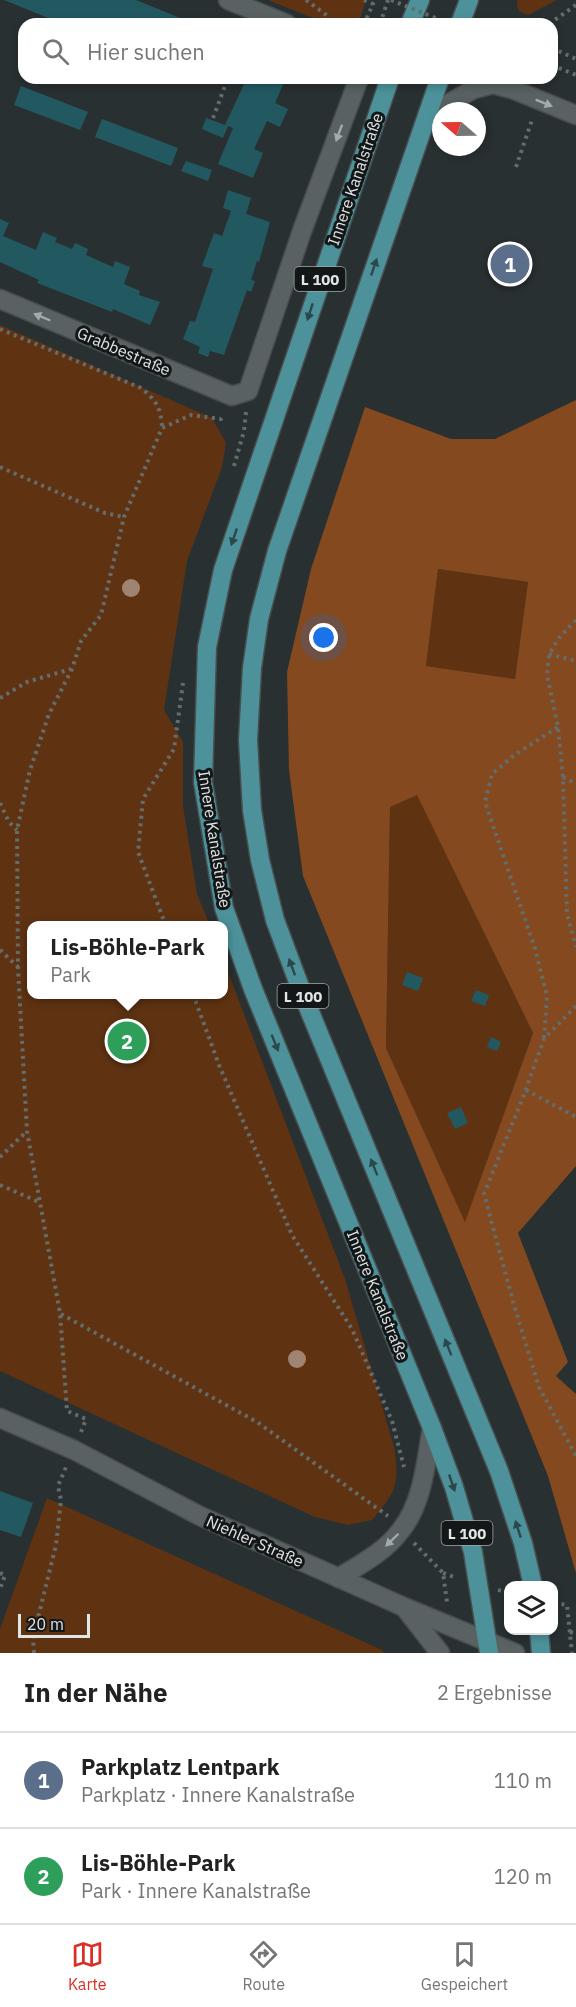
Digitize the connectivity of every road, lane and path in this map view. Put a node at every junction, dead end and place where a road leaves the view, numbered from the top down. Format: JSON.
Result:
{"nodes":[{"id":1,"x":228,"y":0,"type":"edge"},
{"id":2,"x":306,"y":0,"type":"edge"},
{"id":3,"x":364,"y":0,"type":"edge"},
{"id":4,"x":389,"y":0,"type":"edge"},
{"id":5,"x":420,"y":0,"type":"edge"},
{"id":6,"x":469,"y":0,"type":"edge"},
{"id":7,"x":576,"y":5,"type":"edge"},
{"id":8,"x":272,"y":18,"type":"edge"},
{"id":9,"x":329,"y":18,"type":"edge"},
{"id":10,"x":367,"y":18,"type":"edge"},
{"id":11,"x":382,"y":18,"type":"edge"},
{"id":12,"x":412,"y":18,"type":"edge"},
{"id":13,"x":435,"y":18,"type":"edge"},
{"id":14,"x":462,"y":18,"type":"edge"},
{"id":15,"x":558,"y":18,"type":"edge"},
{"id":16,"x":558,"y":51,"type":"edge"},
{"id":17,"x":576,"y":59,"type":"edge"},
{"id":18,"x":558,"y":68,"type":"edge"},
{"id":19,"x":576,"y":75,"type":"edge"},
{"id":20,"x":226,"y":84,"type":"edge"},
{"id":21,"x":357,"y":84,"type":"edge"},
{"id":22,"x":388,"y":84,"type":"edge"},
{"id":23,"x":438,"y":84,"type":"edge"},
{"id":24,"x":539,"y":101,"type":"junction"},
{"id":25,"x":576,"y":115,"type":"edge"},
{"id":26,"x":427,"y":116,"type":"junction"},
{"id":27,"x":213,"y":118,"type":"dead end"},
{"id":28,"x":516,"y":167,"type":"dead end"},
{"id":29,"x":0,"y":299,"type":"edge"},
{"id":30,"x":0,"y":329,"type":"edge"},
{"id":31,"x":248,"y":391,"type":"joint"},
{"id":32,"x":221,"y":419,"type":"dead end"},
{"id":33,"x":162,"y":428,"type":"junction"},
{"id":34,"x":0,"y":467,"type":"edge"},
{"id":35,"x":124,"y":517,"type":"junction"},
{"id":36,"x":576,"y":620,"type":"edge"},
{"id":37,"x":549,"y":654,"type":"junction"},
{"id":38,"x":576,"y":661,"type":"edge"},
{"id":39,"x":72,"y":669,"type":"junction"},
{"id":40,"x":0,"y":698,"type":"edge"},
{"id":41,"x":558,"y":727,"type":"junction"},
{"id":42,"x":174,"y":749,"type":"dead end"},
{"id":43,"x":563,"y":777,"type":"junction"},
{"id":44,"x":576,"y":784,"type":"edge"},
{"id":45,"x":0,"y":802,"type":"edge"},
{"id":46,"x":17,"y":830,"type":"junction"},
{"id":47,"x":164,"y":921,"type":"edge"},
{"id":48,"x":576,"y":946,"type":"edge"},
{"id":49,"x":0,"y":950,"type":"edge"},
{"id":50,"x":18,"y":968,"type":"junction"},
{"id":51,"x":195,"y":999,"type":"edge"},
{"id":52,"x":576,"y":1006,"type":"edge"},
{"id":53,"x":544,"y":1039,"type":"junction"},
{"id":54,"x":526,"y":1090,"type":"junction"},
{"id":55,"x":576,"y":1117,"type":"edge"},
{"id":56,"x":27,"y":1131,"type":"junction"},
{"id":57,"x":0,"y":1157,"type":"edge"},
{"id":58,"x":0,"y":1185,"type":"edge"},
{"id":59,"x":40,"y":1202,"type":"junction"},
{"id":60,"x":60,"y":1313,"type":"junction"},
{"id":61,"x":0,"y":1418,"type":"edge"},
{"id":62,"x":432,"y":1428,"type":"junction"},
{"id":63,"x":74,"y":1450,"type":"junction"},
{"id":64,"x":576,"y":1456,"type":"edge"},
{"id":65,"x":404,"y":1468,"type":"dead end"},
{"id":66,"x":402,"y":1530,"type":"junction"},
{"id":67,"x":0,"y":1574,"type":"edge"},
{"id":68,"x":338,"y":1578,"type":"junction"},
{"id":69,"x":532,"y":1581,"type":"edge"},
{"id":70,"x":0,"y":1589,"type":"edge"},
{"id":71,"x":558,"y":1604,"type":"edge"},
{"id":72,"x":404,"y":1607,"type":"junction"},
{"id":73,"x":450,"y":1626,"type":"junction"},
{"id":74,"x":570,"y":1632,"type":"junction"},
{"id":75,"x":576,"y":1634,"type":"edge"},
{"id":76,"x":539,"y":1635,"type":"edge"},
{"id":77,"x":488,"y":1648,"type":"edge"},
{"id":78,"x":34,"y":1653,"type":"edge"},
{"id":79,"x":440,"y":1653,"type":"edge"},
{"id":80,"x":515,"y":1653,"type":"edge"},
{"id":81,"x":541,"y":1653,"type":"edge"},
{"id":82,"x":572,"y":1653,"type":"edge"}],
"edges":[{"from":1,"to":8,"type":"street"},
{"from":2,"to":9,"type":"path"},
{"from":3,"to":10,"type":"path"},
{"from":4,"to":11,"type":"path"},
{"from":4,"to":13,"type":"path","bridge":true},
{"from":5,"to":12,"type":"main road"},
{"from":6,"to":14,"type":"main road"},
{"from":7,"to":15,"type":"path"},
{"from":16,"to":17,"type":"path"},
{"from":18,"to":19,"type":"path"},
{"from":20,"to":27,"type":"path"},
{"from":21,"to":31,"type":"street","name":"Innere Kanalstraße","one_way":true},
{"from":22,"to":62,"type":"main road","name":"Innere Kanalstraße","number":"L 100","one_way":true},
{"from":23,"to":26,"type":"main road","number":"L 100"},
{"from":24,"to":25,"type":"street","one_way":true},
{"from":24,"to":26,"type":"street"},
{"from":24,"to":28,"type":"path"},
{"from":69,"to":26,"type":"main road","number":"L 100","one_way":true},
{"from":31,"to":29,"type":"street","name":"Grabbestraße","one_way":true},
{"from":30,"to":33,"type":"path"},
{"from":32,"to":33,"type":"path"},
{"from":33,"to":35,"type":"path"},
{"from":34,"to":35,"type":"path"},
{"from":35,"to":39,"type":"path"},
{"from":36,"to":37,"type":"path"},
{"from":37,"to":38,"type":"path"},
{"from":37,"to":41,"type":"path"},
{"from":39,"to":40,"type":"path"},
{"from":39,"to":46,"type":"path"},
{"from":41,"to":43,"type":"path"},
{"from":41,"to":53,"type":"path"},
{"from":42,"to":47,"type":"path"},
{"from":43,"to":44,"type":"path"},
{"from":43,"to":48,"type":"path"},
{"from":45,"to":46,"type":"path"},
{"from":46,"to":50,"type":"path"},
{"from":49,"to":50,"type":"path"},
{"from":50,"to":56,"type":"path"},
{"from":51,"to":65,"type":"path"},
{"from":52,"to":53,"type":"path"},
{"from":53,"to":54,"type":"path"},
{"from":54,"to":55,"type":"path"},
{"from":54,"to":64,"type":"path"},
{"from":56,"to":57,"type":"path"},
{"from":56,"to":59,"type":"path"},
{"from":58,"to":59,"type":"path"},
{"from":59,"to":60,"type":"path"},
{"from":60,"to":63,"type":"path"},
{"from":60,"to":66,"type":"path"},
{"from":61,"to":63,"type":"street","name":"Niehler Straße"},
{"from":62,"to":66,"type":"street"},
{"from":62,"to":77,"type":"main road","name":"Innere Kanalstraße","number":"L 100","one_way":true},
{"from":63,"to":68,"type":"street","name":"Niehler Straße"},
{"from":63,"to":78,"type":"path"},
{"from":66,"to":68,"type":"street","one_way":true},
{"from":66,"to":73,"type":"path"},
{"from":67,"to":70,"type":"path"},
{"from":68,"to":72,"type":"street","name":"Niehler Straße"},
{"from":71,"to":74,"type":"path"},
{"from":72,"to":73,"type":"street","name":"Niehler Straße"},
{"from":72,"to":79,"type":"street"},
{"from":73,"to":77,"type":"street","name":"Niehler Straße"},
{"from":74,"to":75,"type":"path"},
{"from":74,"to":82,"type":"path"},
{"from":76,"to":81,"type":"main road"},
{"from":77,"to":80,"type":"street","name":"Niehler Straße"}]}
